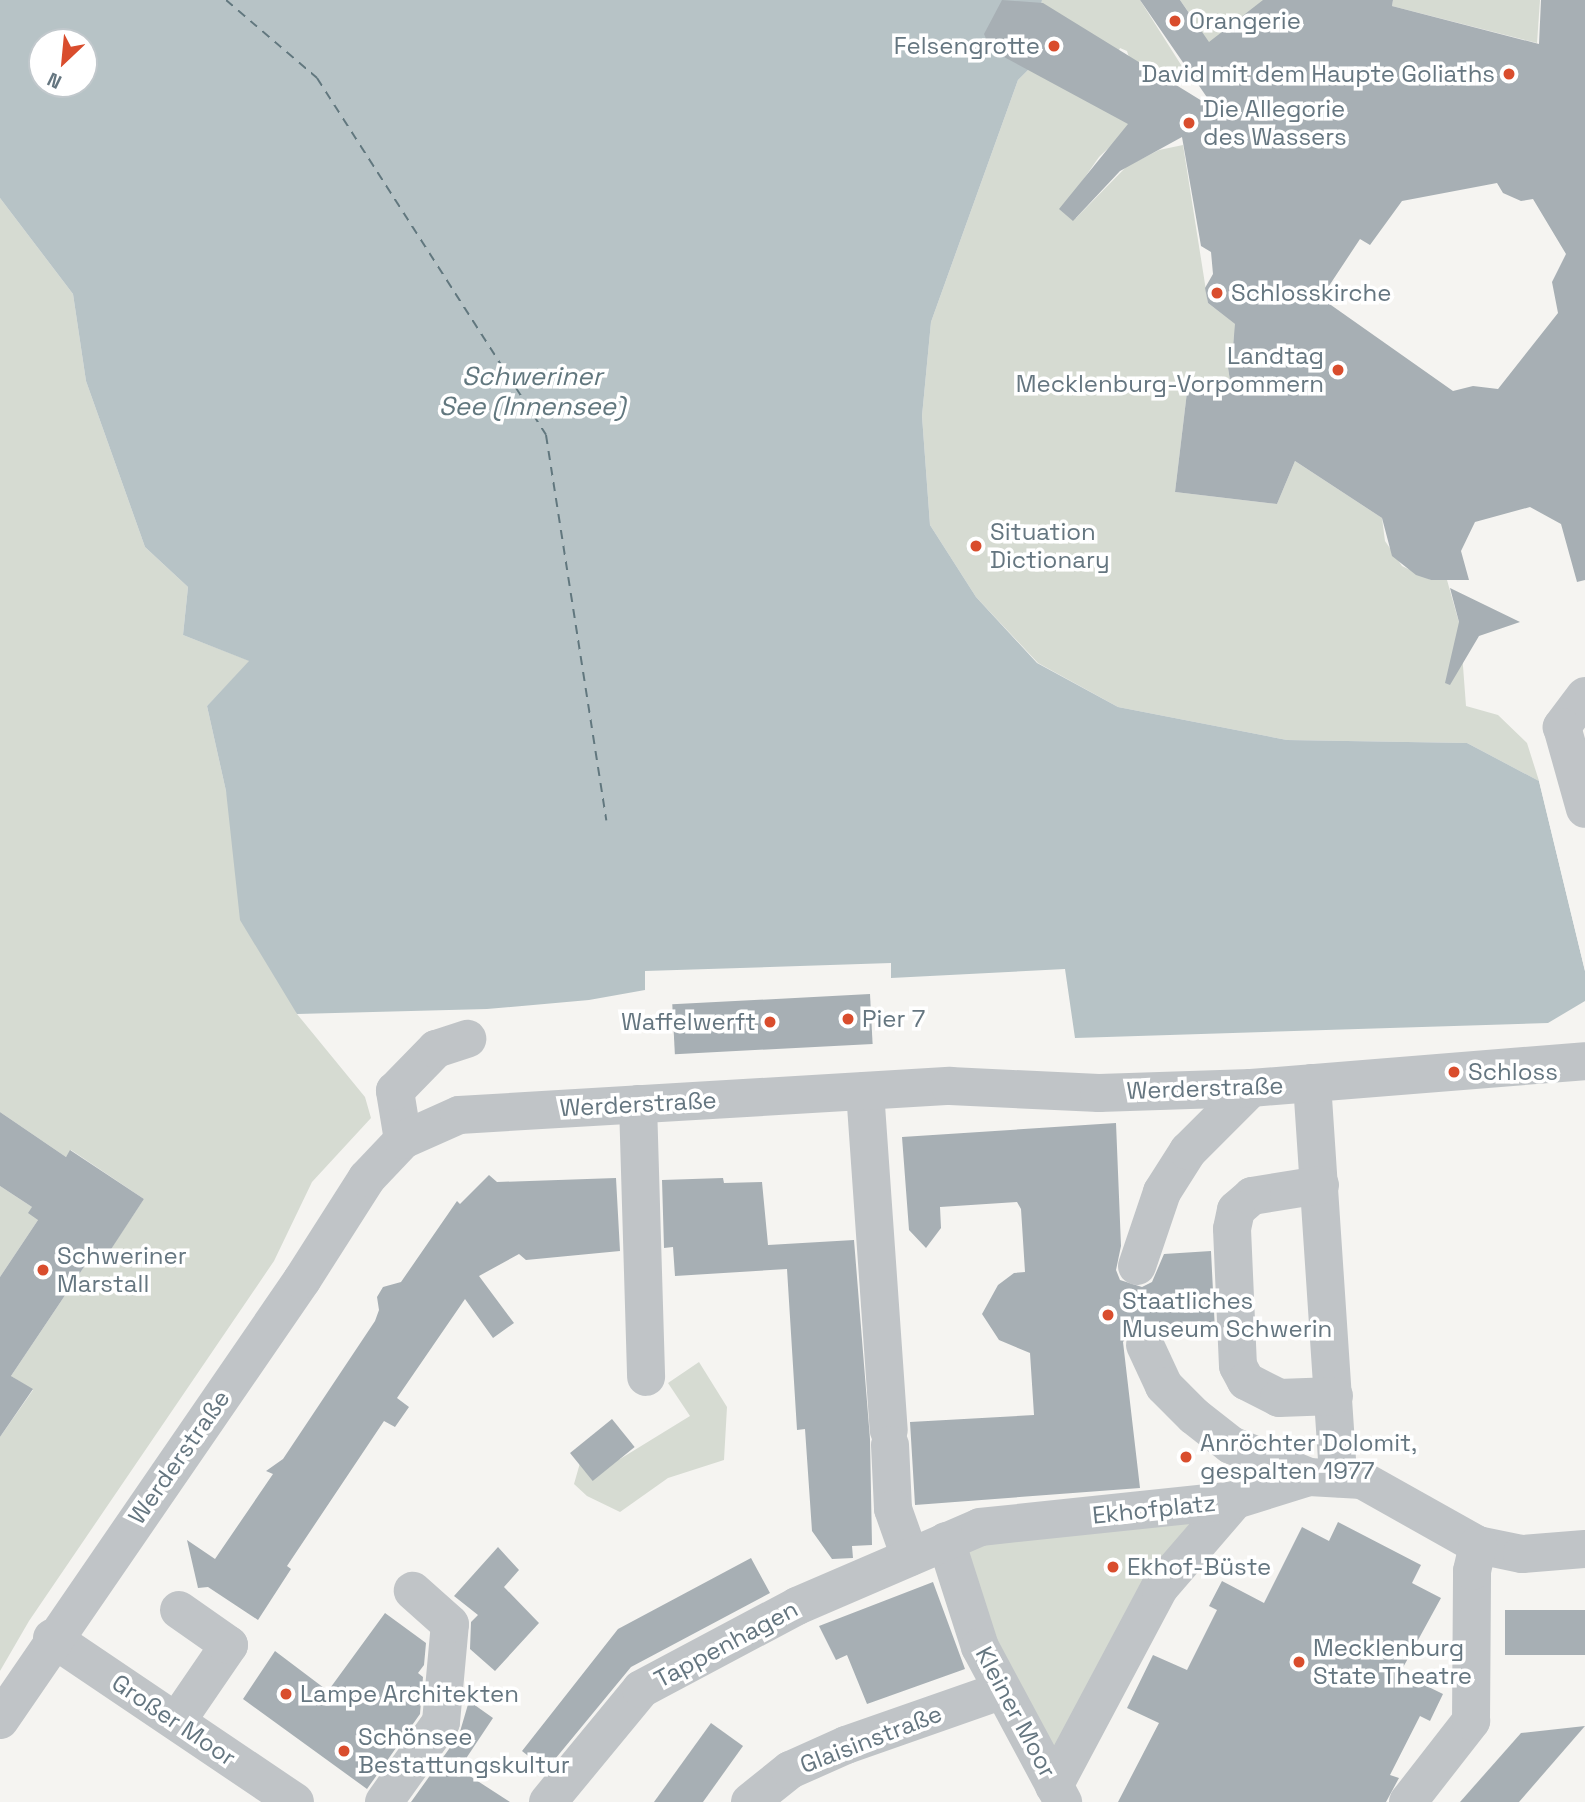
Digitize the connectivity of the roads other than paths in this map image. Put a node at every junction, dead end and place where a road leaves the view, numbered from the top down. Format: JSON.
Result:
{"nodes":[{"id":1,"x":1585,"y":696,"type":"edge"},
{"id":2,"x":1585,"y":809,"type":"edge"},
{"id":3,"x":467,"y":1039,"type":"dead end"},
{"id":4,"x":1585,"y":1061,"type":"edge"},
{"id":5,"x":1312,"y":1083,"type":"junction"},
{"id":6,"x":1251,"y":1088,"type":"junction"},
{"id":7,"x":865,"y":1091,"type":"junction"},
{"id":8,"x":638,"y":1104,"type":"junction"},
{"id":9,"x":404,"y":1140,"type":"junction"},
{"id":10,"x":1320,"y":1185,"type":"junction"},
{"id":11,"x":1136,"y":1266,"type":"dead end"},
{"id":12,"x":1145,"y":1345,"type":"dead end"},
{"id":13,"x":646,"y":1377,"type":"dead end"},
{"id":14,"x":1334,"y":1396,"type":"junction"},
{"id":15,"x":1324,"y":1478,"type":"junction"},
{"id":16,"x":1235,"y":1500,"type":"junction"},
{"id":17,"x":946,"y":1541,"type":"junction"},
{"id":18,"x":1478,"y":1545,"type":"junction"},
{"id":19,"x":1585,"y":1549,"type":"edge"},
{"id":20,"x":910,"y":1557,"type":"junction"},
{"id":21,"x":413,"y":1591,"type":"dead end"},
{"id":22,"x":179,"y":1610,"type":"dead end"},
{"id":23,"x":52,"y":1638,"type":"junction"},
{"id":24,"x":1000,"y":1691,"type":"junction"},
{"id":25,"x":0,"y":1720,"type":"edge"},
{"id":26,"x":177,"y":1721,"type":"junction"},
{"id":27,"x":1058,"y":1794,"type":"edge"},
{"id":28,"x":295,"y":1802,"type":"edge"},
{"id":29,"x":384,"y":1802,"type":"edge"},
{"id":30,"x":548,"y":1802,"type":"edge"},
{"id":31,"x":750,"y":1802,"type":"edge"},
{"id":32,"x":1409,"y":1802,"type":"edge"}],
"edges":[{"from":1,"to":2,"type":"street"},
{"from":3,"to":9,"type":"street"},
{"from":4,"to":5,"type":"street","name":"Werderstraße"},
{"from":5,"to":6,"type":"street","name":"Werderstraße"},
{"from":5,"to":10,"type":"street"},
{"from":6,"to":7,"type":"street","name":"Werderstraße"},
{"from":6,"to":11,"type":"street"},
{"from":7,"to":8,"type":"street","name":"Werderstraße"},
{"from":7,"to":20,"type":"street"},
{"from":8,"to":9,"type":"street","name":"Werderstraße"},
{"from":8,"to":13,"type":"street"},
{"from":9,"to":23,"type":"street","name":"Werderstraße"},
{"from":10,"to":14,"type":"street"},
{"from":10,"to":14,"type":"street"},
{"from":12,"to":15,"type":"street"},
{"from":14,"to":15,"type":"street"},
{"from":15,"to":16,"type":"street"},
{"from":15,"to":18,"type":"street"},
{"from":16,"to":17,"type":"street","name":"Ekhofplatz"},
{"from":16,"to":27,"type":"street","name":"Ekhofplatz"},
{"from":17,"to":20,"type":"street","name":"Tappenhagen"},
{"from":17,"to":24,"type":"street","name":"Kleiner Moor"},
{"from":18,"to":19,"type":"street"},
{"from":18,"to":32,"type":"street"},
{"from":20,"to":30,"type":"street","name":"Tappenhagen"},
{"from":21,"to":29,"type":"street"},
{"from":22,"to":26,"type":"street"},
{"from":23,"to":25,"type":"street","name":"Werderstraße"},
{"from":23,"to":26,"type":"street","name":"Großer Moor"},
{"from":24,"to":27,"type":"street","name":"Kleiner Moor"},
{"from":24,"to":31,"type":"street","name":"Glaisinstraße"},
{"from":26,"to":28,"type":"street","name":"Großer Moor"}]}
